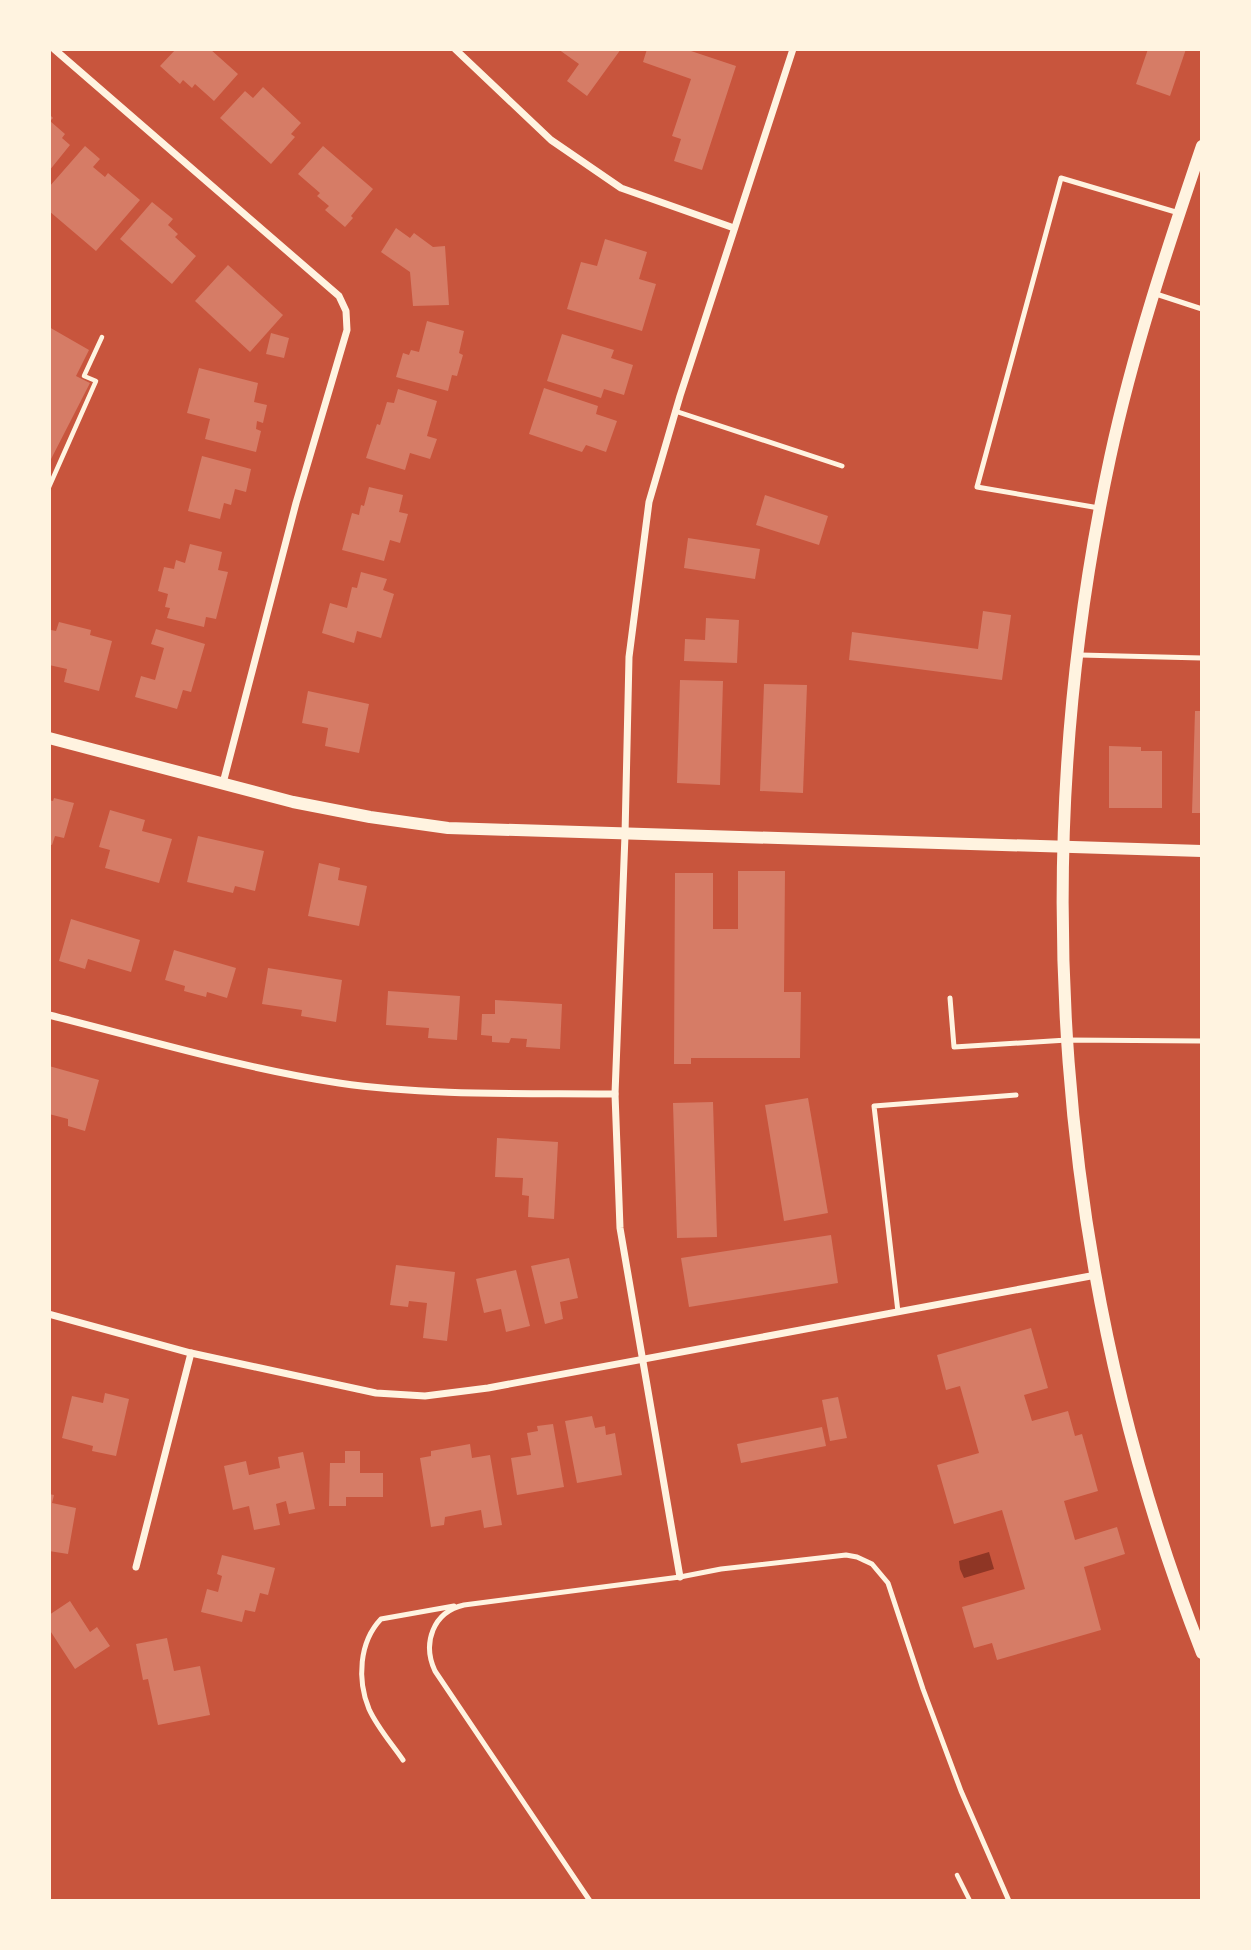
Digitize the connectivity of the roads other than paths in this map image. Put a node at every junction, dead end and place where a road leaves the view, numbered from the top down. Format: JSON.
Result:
{"nodes":[{"id":1,"x":54,"y":49,"type":"edge"},
{"id":2,"x":793,"y":49,"type":"edge"},
{"id":3,"x":457,"y":50,"type":"edge"},
{"id":4,"x":1202,"y":146,"type":"edge"},
{"id":5,"x":1179,"y":213,"type":"junction"},
{"id":6,"x":734,"y":228,"type":"junction"},
{"id":7,"x":1153,"y":293,"type":"junction"},
{"id":8,"x":1202,"y":309,"type":"edge"},
{"id":9,"x":676,"y":411,"type":"junction"},
{"id":10,"x":842,"y":466,"type":"dead end"},
{"id":11,"x":1100,"y":508,"type":"junction"},
{"id":12,"x":1077,"y":655,"type":"junction"},
{"id":13,"x":1202,"y":658,"type":"edge"},
{"id":14,"x":49,"y":738,"type":"edge"},
{"id":15,"x":223,"y":783,"type":"junction"},
{"id":16,"x":625,"y":835,"type":"junction"},
{"id":17,"x":1063,"y":848,"type":"junction"},
{"id":18,"x":1202,"y":851,"type":"edge"},
{"id":19,"x":950,"y":998,"type":"dead end"},
{"id":20,"x":49,"y":1015,"type":"edge"},
{"id":21,"x":1067,"y":1040,"type":"junction"},
{"id":22,"x":1202,"y":1041,"type":"edge"},
{"id":23,"x":615,"y":1094,"type":"junction"},
{"id":24,"x":1016,"y":1095,"type":"dead end"},
{"id":25,"x":1096,"y":1275,"type":"junction"},
{"id":26,"x":898,"y":1312,"type":"junction"},
{"id":27,"x":49,"y":1314,"type":"edge"},
{"id":28,"x":191,"y":1353,"type":"junction"},
{"id":29,"x":644,"y":1357,"type":"junction"},
{"id":30,"x":136,"y":1567,"type":"dead end"},
{"id":31,"x":680,"y":1577,"type":"junction"},
{"id":32,"x":464,"y":1605,"type":"junction"},
{"id":33,"x":1202,"y":1653,"type":"edge"},
{"id":34,"x":403,"y":1760,"type":"dead end"},
{"id":35,"x":590,"y":1901,"type":"edge"},
{"id":36,"x":1009,"y":1901,"type":"edge"}],
"edges":[{"from":1,"to":15,"type":"street"},
{"from":2,"to":6,"type":"street"},
{"from":3,"to":6,"type":"street"},
{"from":4,"to":5,"type":"street"},
{"from":5,"to":7,"type":"street"},
{"from":5,"to":11,"type":"lane"},
{"from":6,"to":9,"type":"street"},
{"from":7,"to":8,"type":"lane"},
{"from":7,"to":11,"type":"street"},
{"from":9,"to":10,"type":"lane"},
{"from":9,"to":16,"type":"street"},
{"from":11,"to":12,"type":"street"},
{"from":12,"to":13,"type":"lane"},
{"from":12,"to":17,"type":"street"},
{"from":14,"to":15,"type":"street"},
{"from":15,"to":16,"type":"street"},
{"from":16,"to":17,"type":"street"},
{"from":16,"to":23,"type":"street"},
{"from":17,"to":18,"type":"street"},
{"from":17,"to":21,"type":"street"},
{"from":19,"to":21,"type":"lane"},
{"from":20,"to":23,"type":"street"},
{"from":21,"to":22,"type":"lane"},
{"from":21,"to":25,"type":"street"},
{"from":23,"to":29,"type":"street"},
{"from":24,"to":26,"type":"lane"},
{"from":25,"to":26,"type":"street"},
{"from":25,"to":33,"type":"street"},
{"from":26,"to":29,"type":"street"},
{"from":27,"to":28,"type":"street"},
{"from":28,"to":29,"type":"street"},
{"from":28,"to":30,"type":"street"},
{"from":29,"to":31,"type":"street"},
{"from":31,"to":32,"type":"lane"},
{"from":31,"to":36,"type":"lane"},
{"from":32,"to":34,"type":"lane"},
{"from":32,"to":35,"type":"lane"}]}
